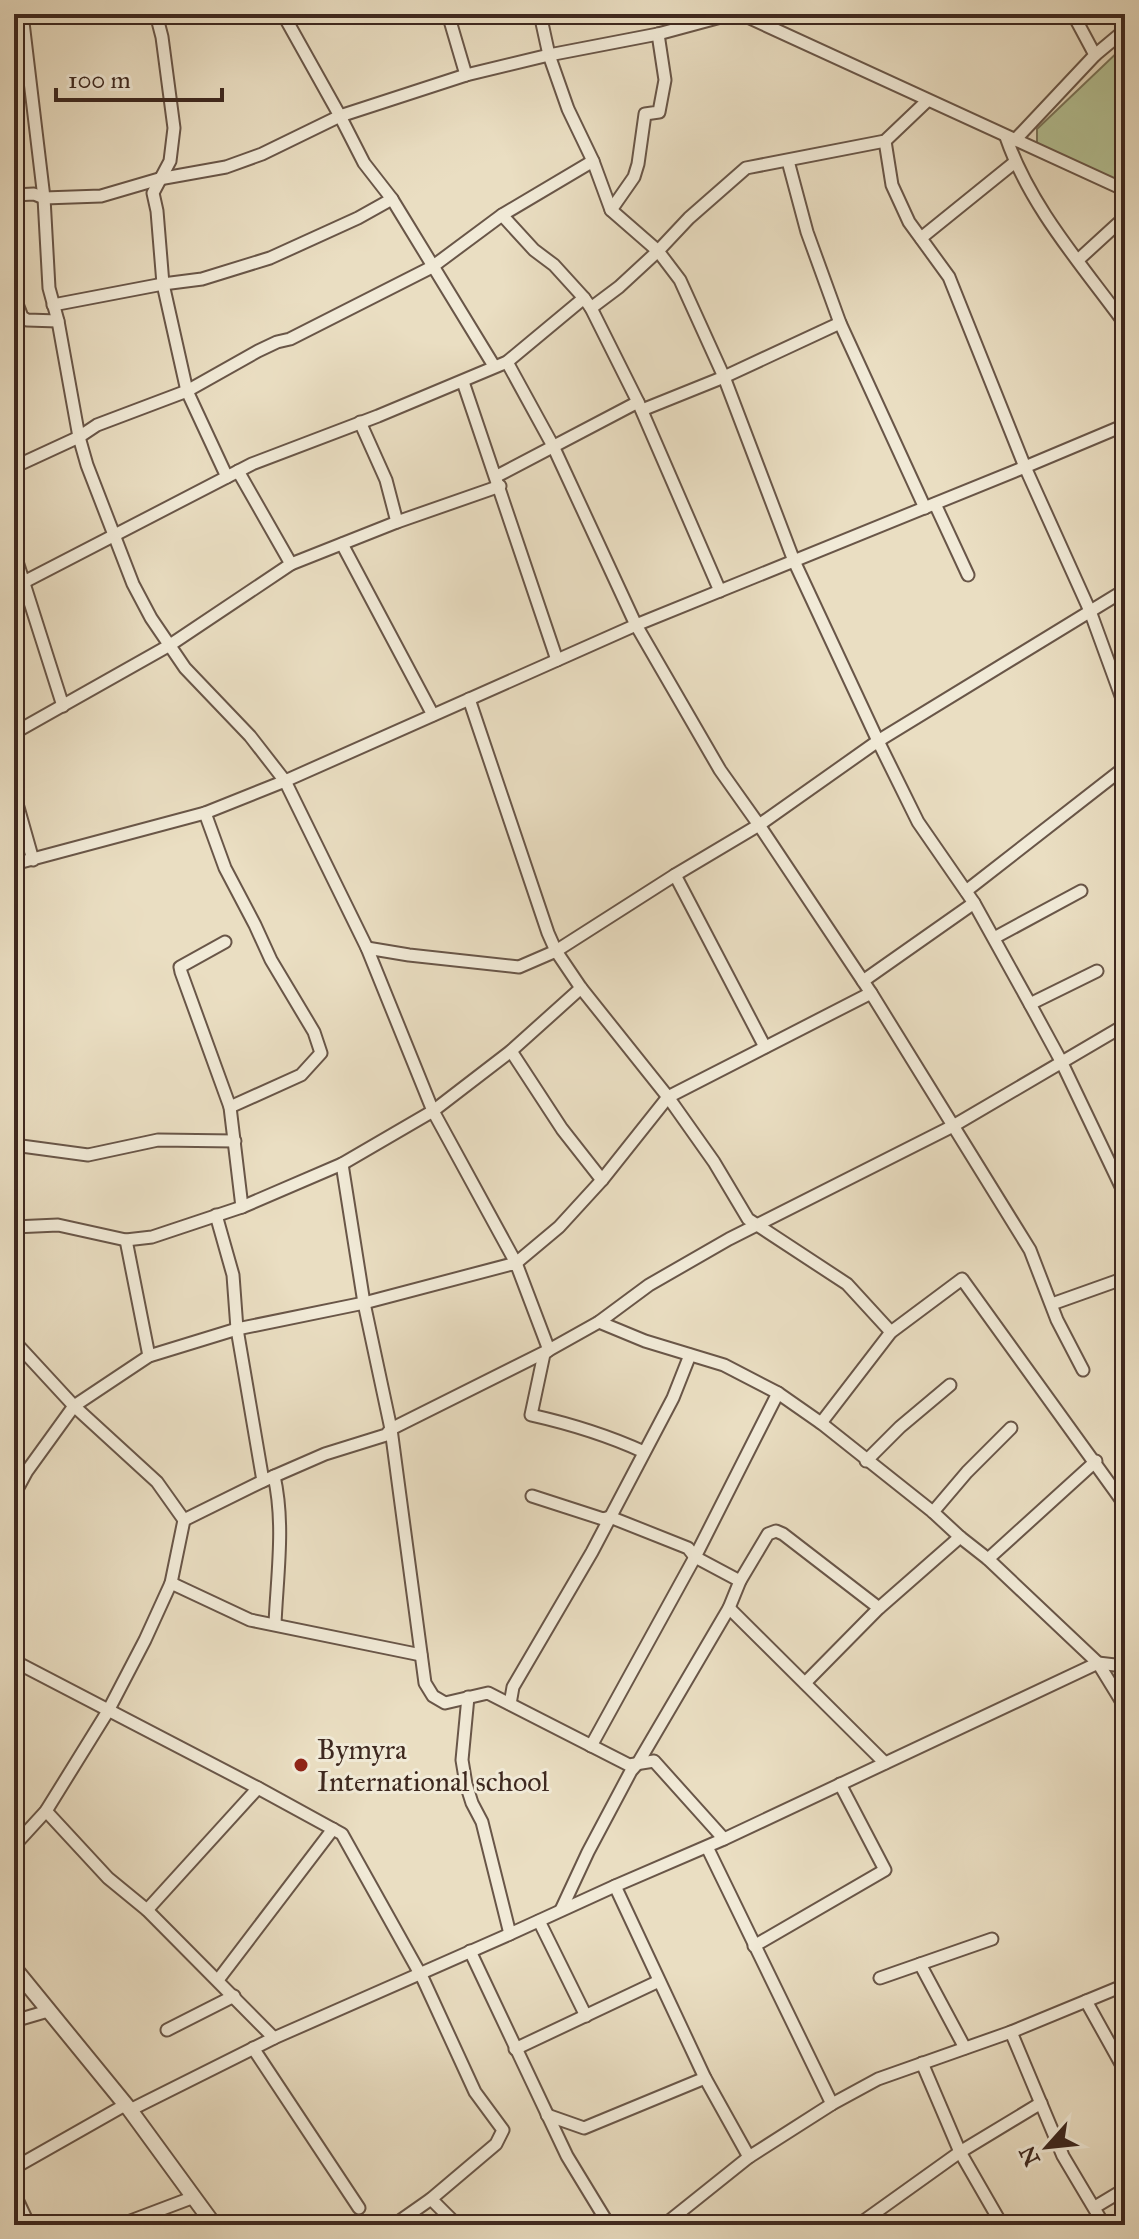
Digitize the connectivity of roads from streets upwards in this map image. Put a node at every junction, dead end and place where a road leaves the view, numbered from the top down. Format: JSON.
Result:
{"nodes":[{"id":1,"x":22,"y":14,"type":"edge"},
{"id":2,"x":156,"y":14,"type":"edge"},
{"id":3,"x":283,"y":14,"type":"edge"},
{"id":4,"x":448,"y":14,"type":"edge"},
{"id":5,"x":540,"y":14,"type":"edge"},
{"id":6,"x":732,"y":14,"type":"edge"},
{"id":7,"x":741,"y":14,"type":"edge"},
{"id":8,"x":1073,"y":14,"type":"edge"},
{"id":9,"x":1125,"y":30,"type":"edge"},
{"id":10,"x":658,"y":34,"type":"junction"},
{"id":11,"x":549,"y":55,"type":"junction"},
{"id":12,"x":1095,"y":55,"type":"junction"},
{"id":13,"x":466,"y":75,"type":"junction"},
{"id":14,"x":927,"y":101,"type":"junction"},
{"id":15,"x":340,"y":116,"type":"junction"},
{"id":16,"x":1011,"y":138,"type":"junction"},
{"id":17,"x":885,"y":141,"type":"junction"},
{"id":18,"x":593,"y":161,"type":"junction"},
{"id":19,"x":788,"y":161,"type":"junction"},
{"id":20,"x":1015,"y":162,"type":"junction"},
{"id":21,"x":159,"y":179,"type":"junction"},
{"id":22,"x":1125,"y":190,"type":"edge"},
{"id":23,"x":14,"y":195,"type":"edge"},
{"id":24,"x":44,"y":198,"type":"junction"},
{"id":25,"x":392,"y":199,"type":"junction"},
{"id":26,"x":611,"y":210,"type":"junction"},
{"id":27,"x":502,"y":215,"type":"junction"},
{"id":28,"x":1125,"y":217,"type":"edge"},
{"id":29,"x":921,"y":238,"type":"junction"},
{"id":30,"x":658,"y":251,"type":"junction"},
{"id":31,"x":1078,"y":260,"type":"junction"},
{"id":32,"x":432,"y":267,"type":"junction"},
{"id":33,"x":163,"y":284,"type":"junction"},
{"id":34,"x":14,"y":296,"type":"edge"},
{"id":35,"x":588,"y":303,"type":"junction"},
{"id":36,"x":53,"y":305,"type":"junction"},
{"id":37,"x":58,"y":321,"type":"junction"},
{"id":38,"x":840,"y":323,"type":"junction"},
{"id":39,"x":1125,"y":324,"type":"edge"},
{"id":40,"x":507,"y":362,"type":"junction"},
{"id":41,"x":494,"y":366,"type":"junction"},
{"id":42,"x":724,"y":377,"type":"junction"},
{"id":43,"x":463,"y":382,"type":"junction"},
{"id":44,"x":187,"y":391,"type":"junction"},
{"id":45,"x":640,"y":406,"type":"junction"},
{"id":46,"x":360,"y":422,"type":"junction"},
{"id":47,"x":1125,"y":425,"type":"edge"},
{"id":48,"x":79,"y":437,"type":"junction"},
{"id":49,"x":553,"y":446,"type":"junction"},
{"id":50,"x":14,"y":467,"type":"edge"},
{"id":51,"x":1025,"y":467,"type":"junction"},
{"id":52,"x":232,"y":474,"type":"junction"},
{"id":53,"x":498,"y":481,"type":"junction"},
{"id":54,"x":930,"y":506,"type":"junction"},
{"id":55,"x":397,"y":522,"type":"junction"},
{"id":56,"x":114,"y":536,"type":"junction"},
{"id":57,"x":342,"y":544,"type":"junction"},
{"id":58,"x":14,"y":552,"type":"edge"},
{"id":59,"x":794,"y":561,"type":"junction"},
{"id":60,"x":291,"y":564,"type":"junction"},
{"id":61,"x":968,"y":575,"type":"dead end"},
{"id":62,"x":19,"y":583,"type":"edge"},
{"id":63,"x":1125,"y":590,"type":"edge"},
{"id":64,"x":720,"y":591,"type":"junction"},
{"id":65,"x":1090,"y":611,"type":"junction"},
{"id":66,"x":636,"y":625,"type":"junction"},
{"id":67,"x":170,"y":645,"type":"junction"},
{"id":68,"x":557,"y":660,"type":"junction"},
{"id":69,"x":469,"y":699,"type":"junction"},
{"id":70,"x":63,"y":706,"type":"junction"},
{"id":71,"x":1125,"y":707,"type":"edge"},
{"id":72,"x":433,"y":715,"type":"junction"},
{"id":73,"x":14,"y":733,"type":"edge"},
{"id":74,"x":878,"y":741,"type":"junction"},
{"id":75,"x":1125,"y":767,"type":"edge"},
{"id":76,"x":285,"y":781,"type":"junction"},
{"id":77,"x":14,"y":793,"type":"edge"},
{"id":78,"x":205,"y":813,"type":"junction"},
{"id":79,"x":759,"y":825,"type":"junction"},
{"id":80,"x":33,"y":860,"type":"junction"},
{"id":81,"x":14,"y":864,"type":"edge"},
{"id":82,"x":675,"y":875,"type":"junction"},
{"id":83,"x":966,"y":891,"type":"junction"},
{"id":84,"x":1081,"y":891,"type":"dead end"},
{"id":85,"x":974,"y":903,"type":"junction"},
{"id":86,"x":994,"y":938,"type":"junction"},
{"id":87,"x":225,"y":942,"type":"dead end"},
{"id":88,"x":367,"y":948,"type":"junction"},
{"id":89,"x":556,"y":951,"type":"junction"},
{"id":90,"x":1097,"y":971,"type":"dead end"},
{"id":91,"x":863,"y":981,"type":"junction"},
{"id":92,"x":581,"y":988,"type":"junction"},
{"id":93,"x":871,"y":993,"type":"junction"},
{"id":94,"x":1030,"y":1004,"type":"junction"},
{"id":95,"x":1125,"y":1025,"type":"edge"},
{"id":96,"x":765,"y":1047,"type":"junction"},
{"id":97,"x":511,"y":1051,"type":"junction"},
{"id":98,"x":1061,"y":1061,"type":"junction"},
{"id":99,"x":668,"y":1097,"type":"junction"},
{"id":100,"x":230,"y":1107,"type":"junction"},
{"id":101,"x":433,"y":1111,"type":"junction"},
{"id":102,"x":953,"y":1126,"type":"junction"},
{"id":103,"x":235,"y":1141,"type":"junction"},
{"id":104,"x":14,"y":1145,"type":"edge"},
{"id":105,"x":342,"y":1164,"type":"junction"},
{"id":106,"x":602,"y":1180,"type":"junction"},
{"id":107,"x":1125,"y":1195,"type":"edge"},
{"id":108,"x":242,"y":1207,"type":"junction"},
{"id":109,"x":216,"y":1215,"type":"junction"},
{"id":110,"x":758,"y":1225,"type":"junction"},
{"id":111,"x":14,"y":1227,"type":"edge"},
{"id":112,"x":126,"y":1240,"type":"junction"},
{"id":113,"x":516,"y":1263,"type":"junction"},
{"id":114,"x":1125,"y":1278,"type":"edge"},
{"id":115,"x":364,"y":1303,"type":"junction"},
{"id":116,"x":1052,"y":1304,"type":"junction"},
{"id":117,"x":599,"y":1322,"type":"junction"},
{"id":118,"x":237,"y":1329,"type":"junction"},
{"id":119,"x":891,"y":1332,"type":"junction"},
{"id":120,"x":15,"y":1345,"type":"edge"},
{"id":121,"x":549,"y":1350,"type":"junction"},
{"id":122,"x":690,"y":1355,"type":"junction"},
{"id":123,"x":149,"y":1356,"type":"junction"},
{"id":124,"x":1083,"y":1370,"type":"dead end"},
{"id":125,"x":950,"y":1385,"type":"dead end"},
{"id":126,"x":778,"y":1393,"type":"junction"},
{"id":127,"x":74,"y":1406,"type":"junction"},
{"id":128,"x":821,"y":1423,"type":"junction"},
{"id":129,"x":1011,"y":1428,"type":"dead end"},
{"id":130,"x":391,"y":1429,"type":"junction"},
{"id":131,"x":644,"y":1452,"type":"junction"},
{"id":132,"x":866,"y":1461,"type":"junction"},
{"id":133,"x":1096,"y":1461,"type":"junction"},
{"id":134,"x":268,"y":1479,"type":"junction"},
{"id":135,"x":14,"y":1495,"type":"edge"},
{"id":136,"x":532,"y":1496,"type":"dead end"},
{"id":137,"x":1125,"y":1505,"type":"edge"},
{"id":138,"x":933,"y":1512,"type":"junction"},
{"id":139,"x":610,"y":1517,"type":"junction"},
{"id":140,"x":184,"y":1520,"type":"junction"},
{"id":141,"x":960,"y":1537,"type":"junction"},
{"id":142,"x":695,"y":1557,"type":"junction"},
{"id":143,"x":988,"y":1559,"type":"junction"},
{"id":144,"x":740,"y":1581,"type":"junction"},
{"id":145,"x":171,"y":1583,"type":"junction"},
{"id":146,"x":729,"y":1608,"type":"junction"},
{"id":147,"x":879,"y":1608,"type":"junction"},
{"id":148,"x":275,"y":1624,"type":"junction"},
{"id":149,"x":421,"y":1655,"type":"junction"},
{"id":150,"x":1125,"y":1660,"type":"edge"},
{"id":151,"x":14,"y":1661,"type":"edge"},
{"id":152,"x":1098,"y":1663,"type":"junction"},
{"id":153,"x":805,"y":1683,"type":"junction"},
{"id":154,"x":468,"y":1697,"type":"junction"},
{"id":155,"x":510,"y":1704,"type":"junction"},
{"id":156,"x":1125,"y":1707,"type":"edge"},
{"id":157,"x":108,"y":1711,"type":"junction"},
{"id":158,"x":591,"y":1746,"type":"junction"},
{"id":159,"x":638,"y":1763,"type":"junction"},
{"id":160,"x":885,"y":1763,"type":"junction"},
{"id":161,"x":840,"y":1784,"type":"junction"},
{"id":162,"x":258,"y":1788,"type":"junction"},
{"id":163,"x":46,"y":1811,"type":"junction"},
{"id":164,"x":333,"y":1829,"type":"junction"},
{"id":165,"x":724,"y":1839,"type":"junction"},
{"id":166,"x":14,"y":1846,"type":"edge"},
{"id":167,"x":707,"y":1847,"type":"junction"},
{"id":168,"x":615,"y":1886,"type":"junction"},
{"id":169,"x":147,"y":1910,"type":"junction"},
{"id":170,"x":561,"y":1910,"type":"junction"},
{"id":171,"x":539,"y":1921,"type":"junction"},
{"id":172,"x":510,"y":1934,"type":"junction"},
{"id":173,"x":992,"y":1939,"type":"dead end"},
{"id":174,"x":754,"y":1946,"type":"junction"},
{"id":175,"x":470,"y":1951,"type":"junction"},
{"id":176,"x":920,"y":1964,"type":"junction"},
{"id":177,"x":14,"y":1968,"type":"edge"},
{"id":178,"x":420,"y":1974,"type":"junction"},
{"id":179,"x":880,"y":1978,"type":"dead end"},
{"id":180,"x":218,"y":1980,"type":"junction"},
{"id":181,"x":659,"y":1981,"type":"junction"},
{"id":182,"x":1125,"y":1985,"type":"edge"},
{"id":183,"x":234,"y":1996,"type":"junction"},
{"id":184,"x":1086,"y":2001,"type":"junction"},
{"id":185,"x":48,"y":2011,"type":"junction"},
{"id":186,"x":586,"y":2016,"type":"junction"},
{"id":187,"x":14,"y":2021,"type":"edge"},
{"id":188,"x":167,"y":2030,"type":"dead end"},
{"id":189,"x":1011,"y":2032,"type":"junction"},
{"id":190,"x":274,"y":2038,"type":"junction"},
{"id":191,"x":253,"y":2048,"type":"junction"},
{"id":192,"x":965,"y":2048,"type":"junction"},
{"id":193,"x":515,"y":2049,"type":"junction"},
{"id":194,"x":922,"y":2063,"type":"junction"},
{"id":195,"x":1125,"y":2071,"type":"edge"},
{"id":196,"x":705,"y":2078,"type":"junction"},
{"id":197,"x":1041,"y":2103,"type":"junction"},
{"id":198,"x":832,"y":2104,"type":"junction"},
{"id":199,"x":128,"y":2107,"type":"junction"},
{"id":200,"x":547,"y":2115,"type":"junction"},
{"id":201,"x":960,"y":2152,"type":"junction"},
{"id":202,"x":749,"y":2157,"type":"junction"},
{"id":203,"x":14,"y":2168,"type":"edge"},
{"id":204,"x":1125,"y":2189,"type":"edge"},
{"id":205,"x":14,"y":2193,"type":"edge"},
{"id":206,"x":194,"y":2197,"type":"junction"},
{"id":207,"x":431,"y":2199,"type":"junction"},
{"id":208,"x":1095,"y":2207,"type":"junction"},
{"id":209,"x":359,"y":2208,"type":"dead end"},
{"id":210,"x":29,"y":2225,"type":"edge"},
{"id":211,"x":120,"y":2225,"type":"edge"},
{"id":212,"x":214,"y":2225,"type":"edge"},
{"id":213,"x":394,"y":2225,"type":"edge"},
{"id":214,"x":457,"y":2225,"type":"edge"},
{"id":215,"x":609,"y":2225,"type":"edge"},
{"id":216,"x":664,"y":2225,"type":"edge"},
{"id":217,"x":858,"y":2225,"type":"edge"},
{"id":218,"x":1002,"y":2225,"type":"edge"},
{"id":219,"x":1104,"y":2225,"type":"edge"}],
"edges":[{"from":1,"to":24,"type":"street"},
{"from":2,"to":21,"type":"street"},
{"from":3,"to":15,"type":"street"},
{"from":4,"to":13,"type":"street"},
{"from":5,"to":11,"type":"street"},
{"from":6,"to":10,"type":"street"},
{"from":7,"to":14,"type":"street"},
{"from":8,"to":12,"type":"street"},
{"from":9,"to":12,"type":"street"},
{"from":10,"to":11,"type":"street"},
{"from":10,"to":26,"type":"street"},
{"from":11,"to":13,"type":"street"},
{"from":11,"to":18,"type":"street"},
{"from":12,"to":16,"type":"street"},
{"from":13,"to":15,"type":"street"},
{"from":14,"to":16,"type":"street"},
{"from":14,"to":17,"type":"street"},
{"from":15,"to":21,"type":"street"},
{"from":15,"to":25,"type":"street"},
{"from":16,"to":20,"type":"street"},
{"from":16,"to":22,"type":"street"},
{"from":17,"to":19,"type":"street"},
{"from":17,"to":29,"type":"street"},
{"from":18,"to":26,"type":"street"},
{"from":18,"to":27,"type":"street"},
{"from":19,"to":30,"type":"street"},
{"from":19,"to":38,"type":"street"},
{"from":20,"to":29,"type":"street"},
{"from":20,"to":31,"type":"street"},
{"from":21,"to":24,"type":"street"},
{"from":21,"to":33,"type":"street"},
{"from":23,"to":24,"type":"street"},
{"from":24,"to":36,"type":"street"},
{"from":25,"to":32,"type":"street"},
{"from":25,"to":33,"type":"street"},
{"from":26,"to":30,"type":"street"},
{"from":27,"to":32,"type":"street"},
{"from":27,"to":35,"type":"street"},
{"from":28,"to":31,"type":"street"},
{"from":29,"to":51,"type":"street"},
{"from":30,"to":35,"type":"street"},
{"from":30,"to":42,"type":"street"},
{"from":31,"to":39,"type":"street"},
{"from":32,"to":41,"type":"street"},
{"from":32,"to":44,"type":"street"},
{"from":33,"to":36,"type":"street"},
{"from":33,"to":44,"type":"street"},
{"from":34,"to":37,"type":"street"},
{"from":35,"to":40,"type":"street"},
{"from":35,"to":45,"type":"street"},
{"from":36,"to":37,"type":"street"},
{"from":37,"to":48,"type":"street"},
{"from":38,"to":42,"type":"street"},
{"from":38,"to":54,"type":"street"},
{"from":40,"to":41,"type":"street"},
{"from":40,"to":49,"type":"street"},
{"from":41,"to":43,"type":"street"},
{"from":42,"to":45,"type":"street"},
{"from":42,"to":59,"type":"street"},
{"from":43,"to":46,"type":"street"},
{"from":43,"to":53,"type":"street"},
{"from":44,"to":48,"type":"street"},
{"from":44,"to":52,"type":"street"},
{"from":45,"to":49,"type":"street"},
{"from":45,"to":64,"type":"street"},
{"from":46,"to":52,"type":"street"},
{"from":46,"to":55,"type":"street"},
{"from":47,"to":51,"type":"street"},
{"from":48,"to":50,"type":"street"},
{"from":48,"to":56,"type":"street"},
{"from":49,"to":53,"type":"street"},
{"from":49,"to":66,"type":"street"},
{"from":51,"to":54,"type":"street"},
{"from":51,"to":65,"type":"street"},
{"from":52,"to":56,"type":"street"},
{"from":52,"to":60,"type":"street"},
{"from":53,"to":55,"type":"street"},
{"from":53,"to":68,"type":"street"},
{"from":54,"to":59,"type":"street"},
{"from":54,"to":61,"type":"street"},
{"from":55,"to":57,"type":"street"},
{"from":56,"to":62,"type":"street"},
{"from":56,"to":67,"type":"street"},
{"from":57,"to":60,"type":"street"},
{"from":57,"to":72,"type":"street"},
{"from":58,"to":62,"type":"street"},
{"from":59,"to":64,"type":"street"},
{"from":59,"to":74,"type":"street"},
{"from":60,"to":67,"type":"street"},
{"from":62,"to":70,"type":"street"},
{"from":63,"to":65,"type":"street"},
{"from":64,"to":66,"type":"street"},
{"from":65,"to":71,"type":"street"},
{"from":65,"to":74,"type":"street"},
{"from":66,"to":68,"type":"street"},
{"from":66,"to":79,"type":"street"},
{"from":67,"to":70,"type":"street"},
{"from":67,"to":76,"type":"street"},
{"from":68,"to":69,"type":"street"},
{"from":69,"to":72,"type":"street"},
{"from":69,"to":89,"type":"street"},
{"from":70,"to":73,"type":"street"},
{"from":72,"to":76,"type":"street"},
{"from":74,"to":79,"type":"street"},
{"from":74,"to":83,"type":"street"},
{"from":75,"to":83,"type":"street"},
{"from":76,"to":78,"type":"street"},
{"from":76,"to":88,"type":"street"},
{"from":77,"to":80,"type":"street"},
{"from":78,"to":80,"type":"street"},
{"from":78,"to":100,"type":"street"},
{"from":79,"to":82,"type":"street"},
{"from":79,"to":91,"type":"street"},
{"from":80,"to":81,"type":"street"},
{"from":82,"to":89,"type":"street"},
{"from":82,"to":96,"type":"street"},
{"from":83,"to":85,"type":"street"},
{"from":84,"to":86,"type":"street"},
{"from":85,"to":86,"type":"street"},
{"from":85,"to":91,"type":"street"},
{"from":86,"to":94,"type":"street"},
{"from":87,"to":100,"type":"street"},
{"from":88,"to":89,"type":"street"},
{"from":88,"to":101,"type":"street"},
{"from":89,"to":92,"type":"street"},
{"from":90,"to":94,"type":"street"},
{"from":91,"to":93,"type":"street"},
{"from":92,"to":97,"type":"street"},
{"from":92,"to":99,"type":"street"},
{"from":93,"to":96,"type":"street"},
{"from":93,"to":102,"type":"street"},
{"from":94,"to":98,"type":"street"},
{"from":95,"to":98,"type":"street"},
{"from":96,"to":99,"type":"street"},
{"from":97,"to":101,"type":"street"},
{"from":97,"to":106,"type":"street"},
{"from":98,"to":102,"type":"street"},
{"from":98,"to":107,"type":"street"},
{"from":99,"to":106,"type":"street"},
{"from":99,"to":110,"type":"street"},
{"from":100,"to":103,"type":"street"},
{"from":101,"to":105,"type":"street"},
{"from":101,"to":113,"type":"street"},
{"from":102,"to":110,"type":"street"},
{"from":102,"to":116,"type":"street"},
{"from":103,"to":104,"type":"street"},
{"from":103,"to":108,"type":"street"},
{"from":105,"to":108,"type":"street"},
{"from":105,"to":115,"type":"street"},
{"from":106,"to":113,"type":"street"},
{"from":108,"to":109,"type":"street"},
{"from":109,"to":112,"type":"street"},
{"from":109,"to":118,"type":"street"},
{"from":110,"to":117,"type":"street"},
{"from":110,"to":119,"type":"street"},
{"from":111,"to":112,"type":"street"},
{"from":112,"to":123,"type":"street"},
{"from":113,"to":115,"type":"street"},
{"from":113,"to":121,"type":"street"},
{"from":114,"to":116,"type":"street"},
{"from":115,"to":118,"type":"street"},
{"from":115,"to":130,"type":"street"},
{"from":116,"to":124,"type":"street"},
{"from":117,"to":121,"type":"street"},
{"from":117,"to":122,"type":"street"},
{"from":118,"to":123,"type":"street"},
{"from":118,"to":134,"type":"street"},
{"from":119,"to":128,"type":"street"},
{"from":119,"to":133,"type":"street"},
{"from":120,"to":127,"type":"street"},
{"from":121,"to":130,"type":"street"},
{"from":121,"to":131,"type":"street"},
{"from":122,"to":126,"type":"street"},
{"from":122,"to":131,"type":"street"},
{"from":123,"to":127,"type":"street"},
{"from":125,"to":132,"type":"street"},
{"from":126,"to":128,"type":"street"},
{"from":126,"to":142,"type":"street"},
{"from":127,"to":135,"type":"street"},
{"from":127,"to":140,"type":"street"},
{"from":128,"to":132,"type":"street"},
{"from":129,"to":138,"type":"street"},
{"from":130,"to":134,"type":"street"},
{"from":130,"to":149,"type":"street"},
{"from":131,"to":139,"type":"street"},
{"from":132,"to":138,"type":"street"},
{"from":133,"to":137,"type":"street"},
{"from":133,"to":143,"type":"street"},
{"from":134,"to":140,"type":"street"},
{"from":134,"to":148,"type":"street"},
{"from":136,"to":139,"type":"street"},
{"from":138,"to":141,"type":"street"},
{"from":139,"to":142,"type":"street"},
{"from":139,"to":155,"type":"street"},
{"from":140,"to":145,"type":"street"},
{"from":141,"to":143,"type":"street"},
{"from":141,"to":147,"type":"street"},
{"from":142,"to":144,"type":"street"},
{"from":142,"to":158,"type":"street"},
{"from":143,"to":152,"type":"street"},
{"from":144,"to":146,"type":"street"},
{"from":144,"to":147,"type":"street"},
{"from":145,"to":148,"type":"street"},
{"from":145,"to":157,"type":"street"},
{"from":146,"to":153,"type":"street"},
{"from":146,"to":159,"type":"street"},
{"from":147,"to":153,"type":"street"},
{"from":148,"to":149,"type":"street"},
{"from":149,"to":154,"type":"street"},
{"from":150,"to":152,"type":"street"},
{"from":151,"to":157,"type":"street"},
{"from":152,"to":156,"type":"street"},
{"from":152,"to":160,"type":"street"},
{"from":153,"to":160,"type":"street"},
{"from":154,"to":155,"type":"street"},
{"from":154,"to":172,"type":"street"},
{"from":155,"to":158,"type":"street"},
{"from":157,"to":162,"type":"street"},
{"from":157,"to":163,"type":"street"},
{"from":158,"to":159,"type":"street"},
{"from":159,"to":165,"type":"street"},
{"from":159,"to":170,"type":"street"},
{"from":160,"to":161,"type":"street"},
{"from":161,"to":165,"type":"street"},
{"from":161,"to":174,"type":"street"},
{"from":162,"to":164,"type":"street"},
{"from":162,"to":169,"type":"street"},
{"from":163,"to":166,"type":"street"},
{"from":163,"to":169,"type":"street"},
{"from":164,"to":178,"type":"street"},
{"from":164,"to":180,"type":"street"},
{"from":165,"to":167,"type":"street"},
{"from":167,"to":168,"type":"street"},
{"from":167,"to":174,"type":"street"},
{"from":168,"to":170,"type":"street"},
{"from":168,"to":181,"type":"street"},
{"from":169,"to":180,"type":"street"},
{"from":170,"to":171,"type":"street"},
{"from":171,"to":172,"type":"street"},
{"from":171,"to":186,"type":"street"},
{"from":172,"to":175,"type":"street"},
{"from":173,"to":176,"type":"street"},
{"from":174,"to":198,"type":"street"},
{"from":175,"to":178,"type":"street"},
{"from":175,"to":193,"type":"street"},
{"from":176,"to":179,"type":"street"},
{"from":176,"to":192,"type":"street"},
{"from":177,"to":185,"type":"street"},
{"from":178,"to":190,"type":"street"},
{"from":178,"to":207,"type":"street"},
{"from":180,"to":183,"type":"street"},
{"from":181,"to":186,"type":"street"},
{"from":181,"to":196,"type":"street"},
{"from":182,"to":184,"type":"street"},
{"from":183,"to":188,"type":"street"},
{"from":183,"to":190,"type":"street"},
{"from":184,"to":189,"type":"street"},
{"from":184,"to":195,"type":"street"},
{"from":185,"to":187,"type":"street"},
{"from":185,"to":199,"type":"street"},
{"from":186,"to":193,"type":"street"},
{"from":189,"to":192,"type":"street"},
{"from":189,"to":197,"type":"street"},
{"from":190,"to":191,"type":"street"},
{"from":191,"to":199,"type":"street"},
{"from":191,"to":209,"type":"street"},
{"from":192,"to":194,"type":"street"},
{"from":193,"to":200,"type":"street"},
{"from":194,"to":198,"type":"street"},
{"from":194,"to":201,"type":"street"},
{"from":196,"to":200,"type":"street"},
{"from":196,"to":202,"type":"street"},
{"from":197,"to":201,"type":"street"},
{"from":197,"to":208,"type":"street"},
{"from":198,"to":202,"type":"street"},
{"from":199,"to":203,"type":"street"},
{"from":199,"to":206,"type":"street"},
{"from":200,"to":215,"type":"street"},
{"from":201,"to":217,"type":"street"},
{"from":201,"to":218,"type":"street"},
{"from":202,"to":216,"type":"street"},
{"from":204,"to":208,"type":"street"},
{"from":205,"to":210,"type":"street"},
{"from":206,"to":211,"type":"street"},
{"from":206,"to":212,"type":"street"},
{"from":207,"to":213,"type":"street"},
{"from":207,"to":214,"type":"street"},
{"from":208,"to":219,"type":"street"}]}
